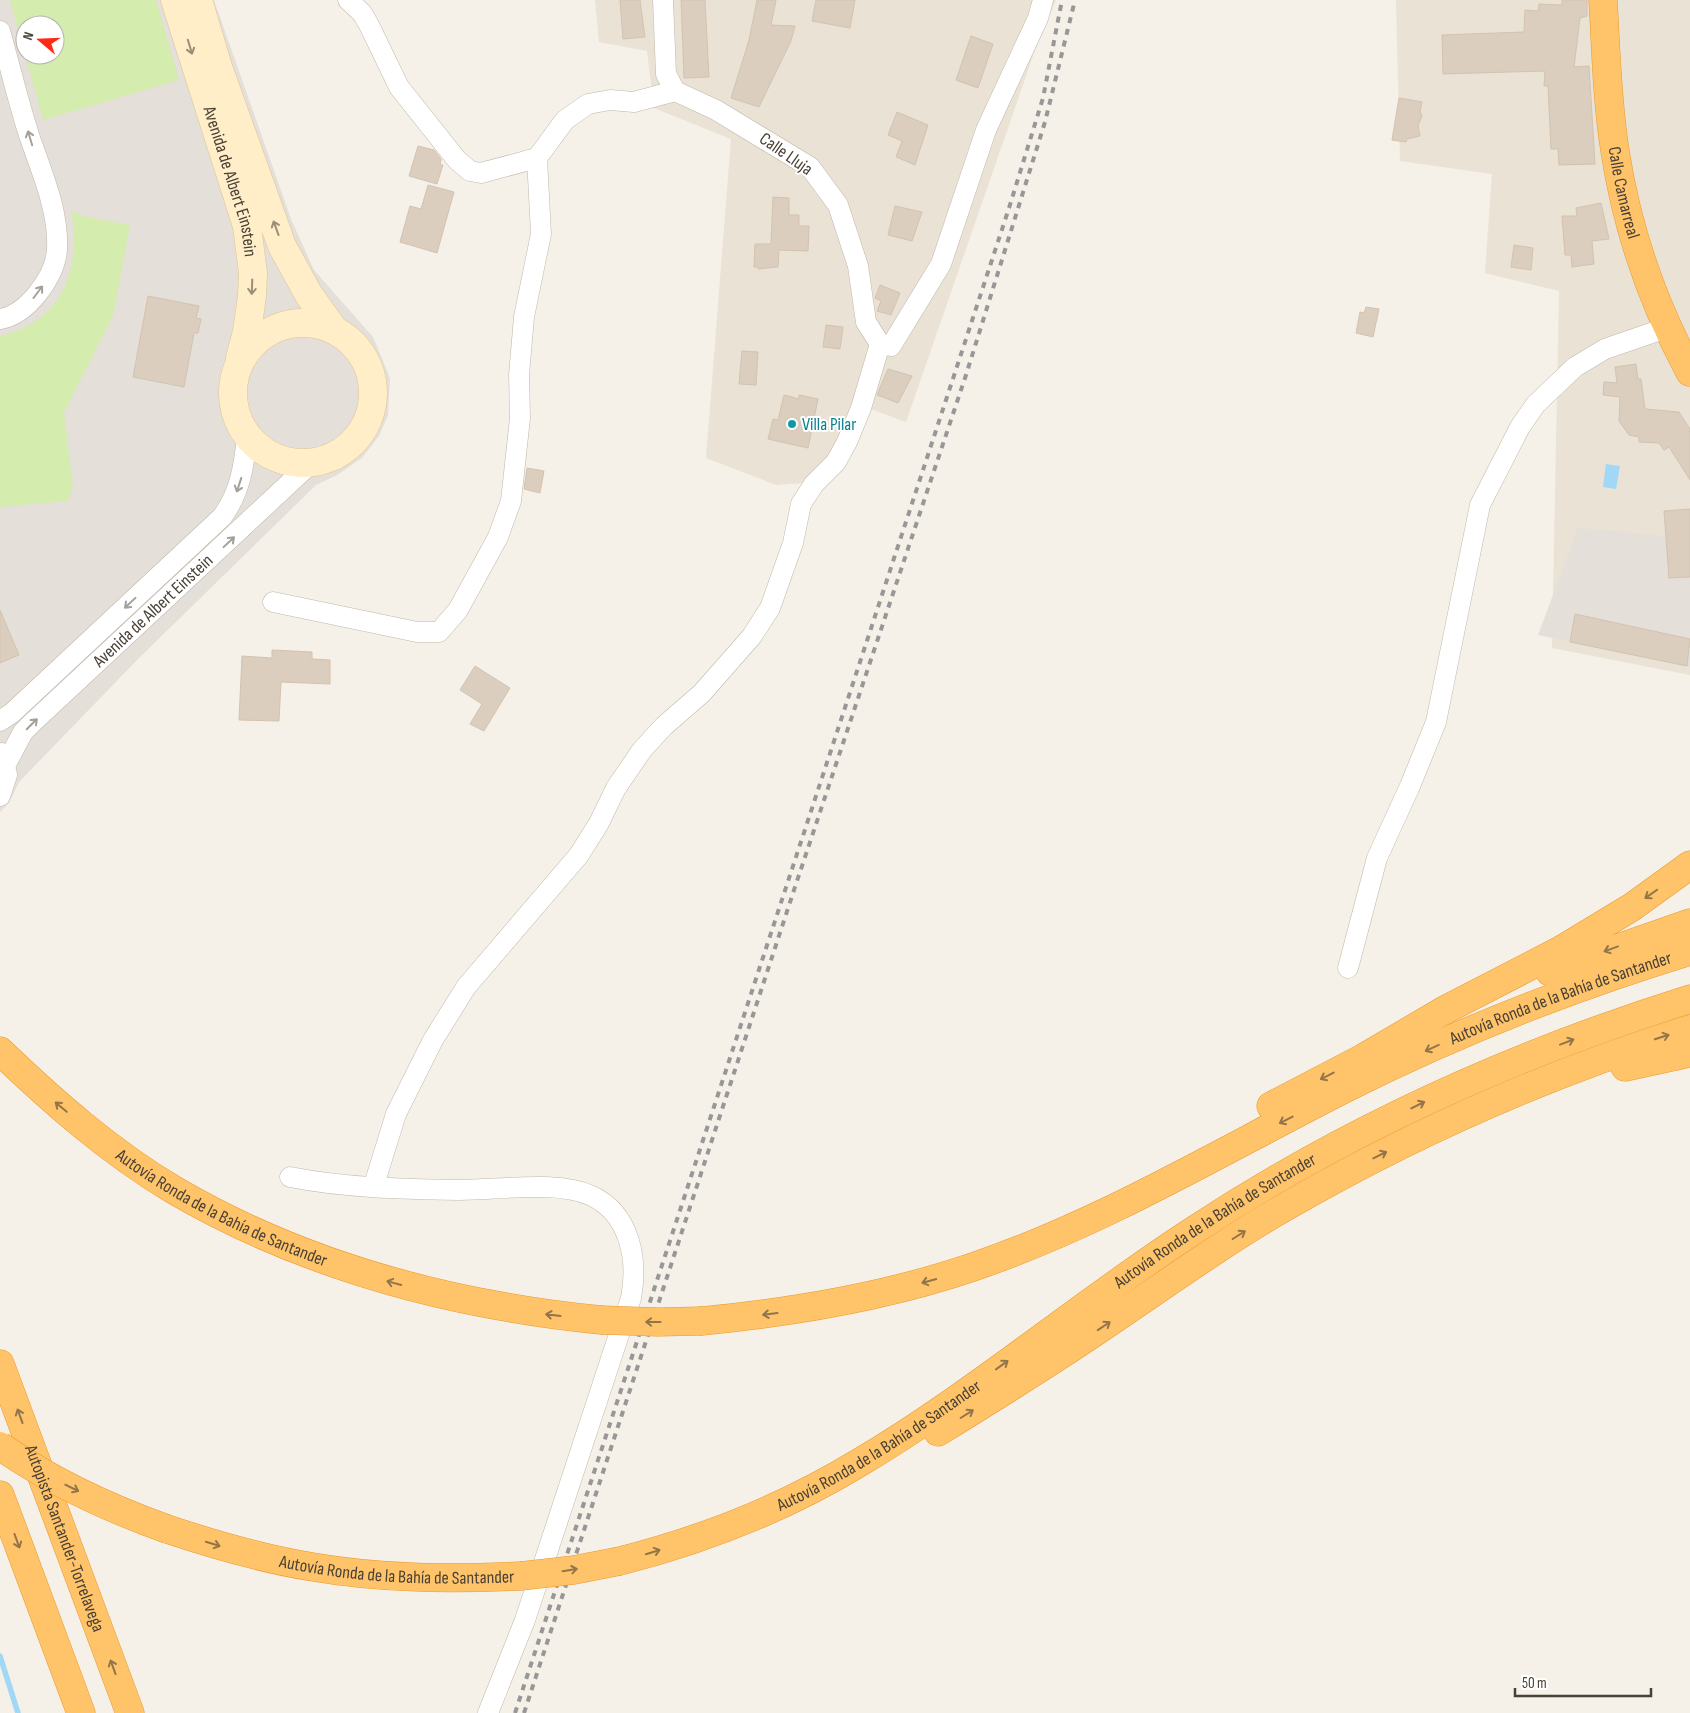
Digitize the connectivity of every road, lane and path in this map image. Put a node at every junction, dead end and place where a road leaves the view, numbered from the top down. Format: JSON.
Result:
{"nodes":[{"id":1,"x":175,"y":0,"type":"edge"},
{"id":2,"x":198,"y":0,"type":"edge"},
{"id":3,"x":348,"y":0,"type":"edge"},
{"id":4,"x":663,"y":0,"type":"edge"},
{"id":5,"x":1044,"y":0,"type":"edge"},
{"id":6,"x":1603,"y":0,"type":"edge"},
{"id":7,"x":0,"y":31,"type":"edge"},
{"id":8,"x":675,"y":91,"type":"junction"},
{"id":9,"x":538,"y":158,"type":"junction"},
{"id":10,"x":0,"y":319,"type":"edge"},
{"id":11,"x":1666,"y":328,"type":"junction"},
{"id":12,"x":334,"y":330,"type":"junction"},
{"id":13,"x":880,"y":344,"type":"junction"},
{"id":14,"x":237,"y":367,"type":"junction"},
{"id":15,"x":1690,"y":372,"type":"edge"},
{"id":16,"x":247,"y":437,"type":"junction"},
{"id":17,"x":310,"y":464,"type":"junction"},
{"id":18,"x":273,"y":602,"type":"dead end"},
{"id":19,"x":0,"y":720,"type":"edge"},
{"id":20,"x":3,"y":757,"type":"edge"},
{"id":21,"x":0,"y":796,"type":"edge"},
{"id":22,"x":1690,"y":865,"type":"edge"},
{"id":23,"x":1690,"y":923,"type":"edge"},
{"id":24,"x":1690,"y":952,"type":"edge"},
{"id":25,"x":1348,"y":968,"type":"dead end"},
{"id":26,"x":1690,"y":999,"type":"edge"},
{"id":27,"x":1690,"y":1029,"type":"edge"},
{"id":28,"x":0,"y":1051,"type":"edge"},
{"id":29,"x":1690,"y":1053,"type":"edge"},
{"id":30,"x":1363,"y":1058,"type":"junction"},
{"id":31,"x":1470,"y":1112,"type":"junction"},
{"id":32,"x":290,"y":1177,"type":"dead end"},
{"id":33,"x":374,"y":1185,"type":"junction"},
{"id":34,"x":976,"y":1266,"type":"junction"},
{"id":35,"x":0,"y":1364,"type":"edge"},
{"id":36,"x":0,"y":1446,"type":"edge"},
{"id":37,"x":0,"y":1495,"type":"edge"},
{"id":38,"x":686,"y":1541,"type":"junction"},
{"id":39,"x":81,"y":1713,"type":"edge"},
{"id":40,"x":130,"y":1713,"type":"edge"},
{"id":41,"x":488,"y":1713,"type":"edge"}],
"edges":[{"from":1,"to":14,"type":"main road","name":"Avenida de Albert Einstein","one_way":true},
{"from":12,"to":2,"type":"main road","name":"Avenida de Albert Einstein","one_way":true},
{"from":3,"to":9,"type":"street"},
{"from":4,"to":8,"type":"street"},
{"from":5,"to":13,"type":"street"},
{"from":6,"to":11,"type":"highway","name":"Calle Camarreal"},
{"from":10,"to":7,"type":"street","one_way":true},
{"from":8,"to":9,"type":"street"},
{"from":8,"to":13,"type":"street","name":"Calle Lluja"},
{"from":9,"to":18,"type":"street"},
{"from":11,"to":15,"type":"highway","name":"Calle Camarreal"},
{"from":11,"to":25,"type":"street"},
{"from":12,"to":14,"type":"main road"},
{"from":12,"to":17,"type":"main road"},
{"from":13,"to":33,"type":"street"},
{"from":14,"to":16,"type":"main road"},
{"from":16,"to":17,"type":"main road"},
{"from":16,"to":19,"type":"street","name":"Avenida de Albert Einstein","one_way":true},
{"from":20,"to":17,"type":"street","name":"Avenida de Albert Einstein","one_way":true},
{"from":20,"to":21,"type":"street"},
{"from":22,"to":30,"type":"highway","one_way":true},
{"from":23,"to":30,"type":"highway","one_way":true},
{"from":24,"to":34,"type":"highway","name":"Autovía Ronda de la Bahía de Santander","one_way":true},
{"from":38,"to":26,"type":"highway","name":"Autovía Ronda de la Bahía de Santander","one_way":true},
{"from":31,"to":27,"type":"highway","one_way":true},
{"from":34,"to":28,"type":"highway","name":"Autovía Ronda de la Bahía de Santander","one_way":true,"bridge":true},
{"from":29,"to":31,"type":"highway"},
{"from":30,"to":34,"type":"highway","one_way":true},
{"from":38,"to":31,"type":"highway","one_way":true},
{"from":32,"to":33,"type":"street"},
{"from":33,"to":41,"type":"street"},
{"from":40,"to":35,"type":"highway","name":"Autopista Santander-Torrelavega","one_way":true},
{"from":36,"to":38,"type":"highway","name":"Autovía Ronda de la Bahía de Santander","one_way":true,"bridge":true},
{"from":37,"to":39,"type":"highway","one_way":true}]}
